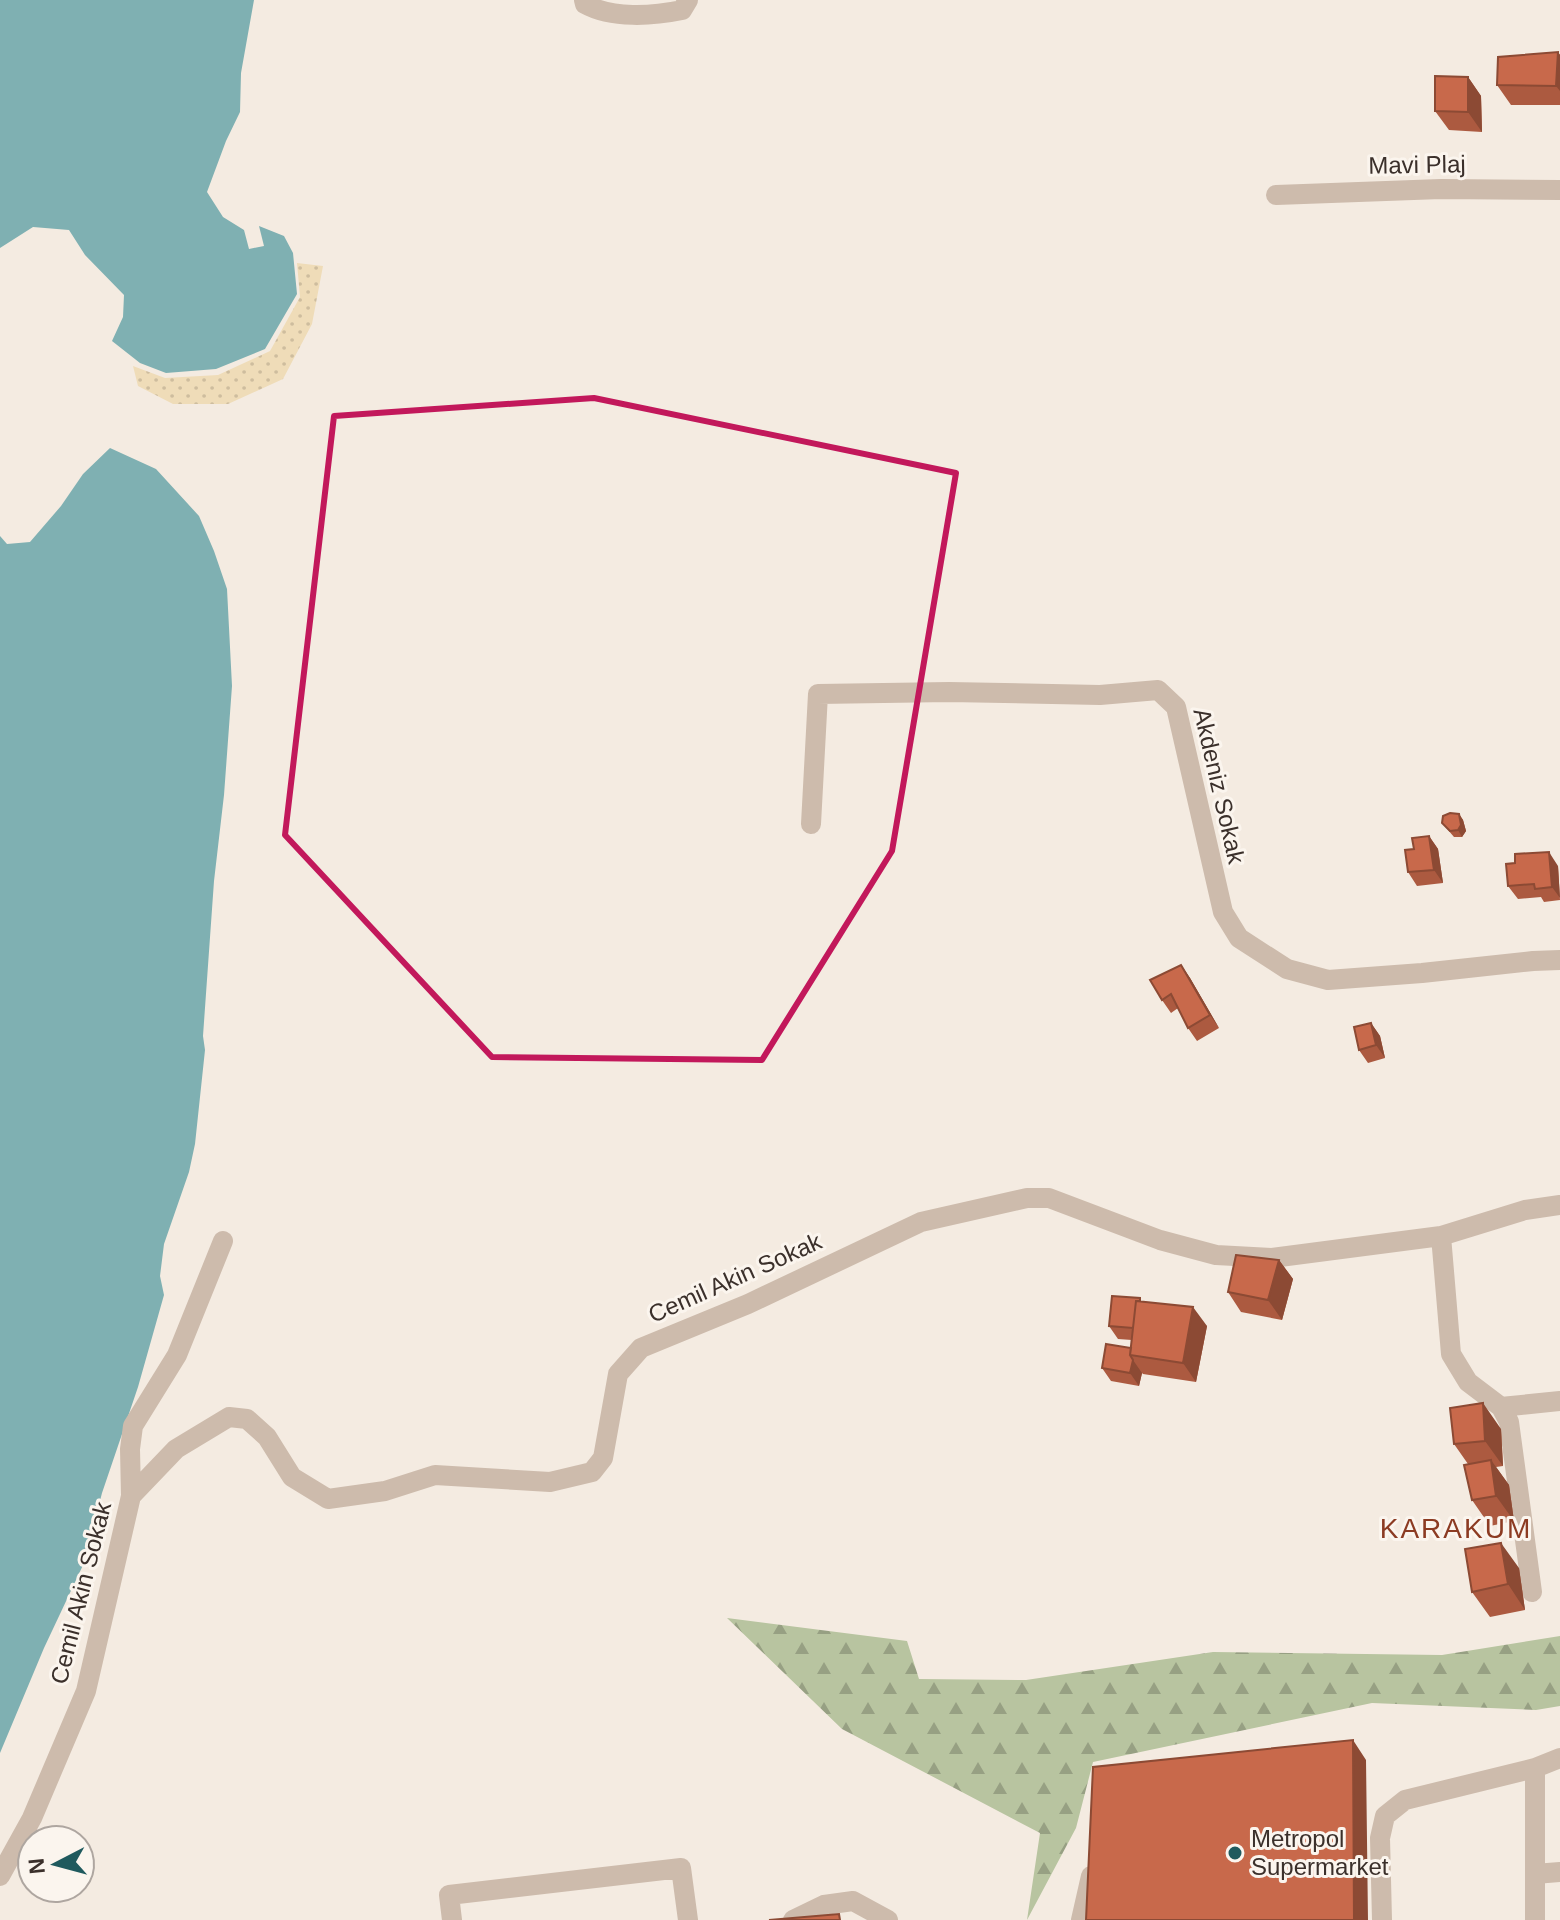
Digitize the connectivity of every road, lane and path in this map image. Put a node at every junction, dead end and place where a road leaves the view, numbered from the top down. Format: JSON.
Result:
{"nodes":[{"id":1,"x":584,"y":0,"type":"edge"},
{"id":2,"x":688,"y":0,"type":"edge"},
{"id":3,"x":1560,"y":190,"type":"edge"},
{"id":4,"x":1276,"y":195,"type":"dead end"},
{"id":5,"x":811,"y":824,"type":"dead end"},
{"id":6,"x":1560,"y":960,"type":"edge"},
{"id":7,"x":1560,"y":1205,"type":"edge"},
{"id":8,"x":1441,"y":1236,"type":"junction"},
{"id":9,"x":223,"y":1241,"type":"dead end"},
{"id":10,"x":1560,"y":1401,"type":"edge"},
{"id":11,"x":1501,"y":1407,"type":"junction"},
{"id":12,"x":131,"y":1496,"type":"junction"},
{"id":13,"x":1532,"y":1592,"type":"dead end"},
{"id":14,"x":1560,"y":1758,"type":"edge"},
{"id":15,"x":1560,"y":1765,"type":"edge"},
{"id":16,"x":1535,"y":1768,"type":"junction"},
{"id":17,"x":1560,"y":1872,"type":"edge"},
{"id":18,"x":1535,"y":1874,"type":"junction"},
{"id":19,"x":0,"y":1876,"type":"edge"},
{"id":20,"x":1091,"y":1876,"type":"edge"},
{"id":21,"x":452,"y":1920,"type":"edge"},
{"id":22,"x":688,"y":1920,"type":"edge"},
{"id":23,"x":793,"y":1920,"type":"edge"},
{"id":24,"x":888,"y":1920,"type":"edge"},
{"id":25,"x":1081,"y":1920,"type":"edge"},
{"id":26,"x":1382,"y":1920,"type":"edge"},
{"id":27,"x":1535,"y":1920,"type":"edge"}],
"edges":[{"from":1,"to":2,"type":"street"},
{"from":3,"to":4,"type":"street","name":"Mavi Plaj"},
{"from":5,"to":6,"type":"street","name":"Akdeniz Sokak"},
{"from":7,"to":8,"type":"street","name":"Cemil Akin Sokak"},
{"from":8,"to":11,"type":"street"},
{"from":8,"to":12,"type":"street","name":"Cemil Akin Sokak"},
{"from":9,"to":12,"type":"street"},
{"from":10,"to":11,"type":"street"},
{"from":11,"to":13,"type":"street"},
{"from":12,"to":19,"type":"street","name":"Cemil Akin Sokak"},
{"from":14,"to":16,"type":"street"},
{"from":15,"to":16,"type":"street"},
{"from":16,"to":18,"type":"street"},
{"from":16,"to":26,"type":"street"},
{"from":17,"to":18,"type":"street"},
{"from":18,"to":27,"type":"street"},
{"from":20,"to":25,"type":"street"},
{"from":21,"to":22,"type":"street"},
{"from":23,"to":24,"type":"street"}]}
